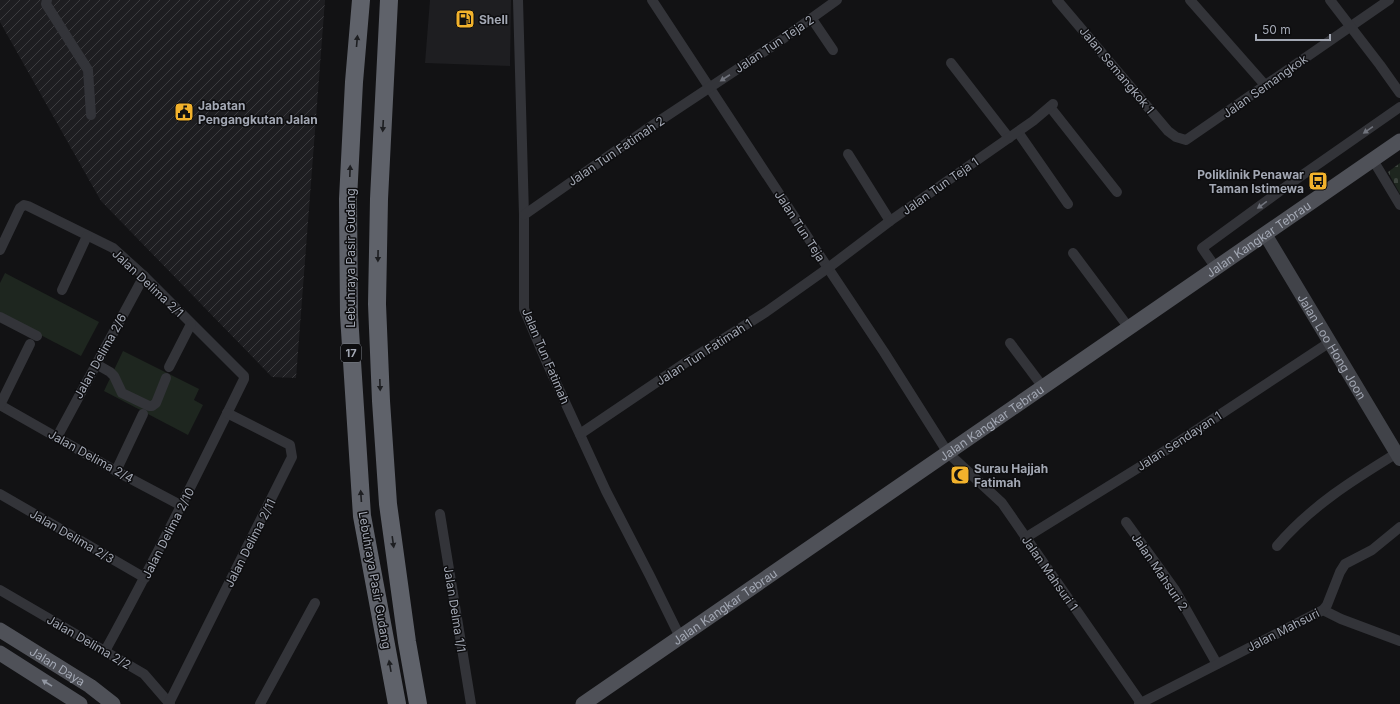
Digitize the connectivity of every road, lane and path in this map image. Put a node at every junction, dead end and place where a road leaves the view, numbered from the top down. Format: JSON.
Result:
{"nodes":[{"id":1,"x":47,"y":0,"type":"edge"},
{"id":2,"x":361,"y":0,"type":"edge"},
{"id":3,"x":389,"y":0,"type":"edge"},
{"id":4,"x":518,"y":0,"type":"edge"},
{"id":5,"x":652,"y":0,"type":"edge"},
{"id":6,"x":837,"y":0,"type":"edge"},
{"id":7,"x":1057,"y":0,"type":"edge"},
{"id":8,"x":1190,"y":0,"type":"edge"},
{"id":9,"x":1330,"y":0,"type":"edge"},
{"id":10,"x":1389,"y":0,"type":"edge"},
{"id":11,"x":812,"y":18,"type":"junction"},
{"id":12,"x":1350,"y":26,"type":"junction"},
{"id":13,"x":833,"y":50,"type":"dead end"},
{"id":14,"x":951,"y":63,"type":"dead end"},
{"id":15,"x":1265,"y":85,"type":"junction"},
{"id":16,"x":709,"y":88,"type":"junction"},
{"id":17,"x":1400,"y":93,"type":"edge"},
{"id":18,"x":1400,"y":107,"type":"edge"},
{"id":19,"x":91,"y":115,"type":"dead end"},
{"id":20,"x":1014,"y":135,"type":"junction"},
{"id":21,"x":1179,"y":139,"type":"joint"},
{"id":22,"x":1400,"y":141,"type":"edge"},
{"id":23,"x":848,"y":154,"type":"dead end"},
{"id":24,"x":1373,"y":160,"type":"junction"},
{"id":25,"x":1117,"y":192,"type":"dead end"},
{"id":26,"x":1068,"y":204,"type":"dead end"},
{"id":27,"x":1400,"y":206,"type":"edge"},
{"id":28,"x":524,"y":215,"type":"junction"},
{"id":29,"x":890,"y":221,"type":"junction"},
{"id":30,"x":1265,"y":234,"type":"junction"},
{"id":31,"x":87,"y":236,"type":"junction"},
{"id":32,"x":0,"y":250,"type":"edge"},
{"id":33,"x":1073,"y":253,"type":"dead end"},
{"id":34,"x":828,"y":268,"type":"junction"},
{"id":35,"x":1216,"y":268,"type":"junction"},
{"id":36,"x":144,"y":276,"type":"junction"},
{"id":37,"x":62,"y":290,"type":"dead end"},
{"id":38,"x":0,"y":317,"type":"edge"},
{"id":39,"x":190,"y":324,"type":"junction"},
{"id":40,"x":1129,"y":328,"type":"junction"},
{"id":41,"x":37,"y":336,"type":"dead end"},
{"id":42,"x":1330,"y":342,"type":"junction"},
{"id":43,"x":1010,"y":343,"type":"dead end"},
{"id":44,"x":30,"y":344,"type":"dead end"},
{"id":45,"x":96,"y":364,"type":"junction"},
{"id":46,"x":168,"y":367,"type":"dead end"},
{"id":47,"x":166,"y":378,"type":"dead end"},
{"id":48,"x":1042,"y":388,"type":"junction"},
{"id":49,"x":0,"y":405,"type":"edge"},
{"id":50,"x":227,"y":413,"type":"junction"},
{"id":51,"x":143,"y":414,"type":"dead end"},
{"id":52,"x":580,"y":434,"type":"junction"},
{"id":53,"x":57,"y":437,"type":"junction"},
{"id":54,"x":948,"y":453,"type":"junction"},
{"id":55,"x":1398,"y":456,"type":"edge"},
{"id":56,"x":116,"y":471,"type":"junction"},
{"id":57,"x":0,"y":494,"type":"edge"},
{"id":58,"x":182,"y":506,"type":"junction"},
{"id":59,"x":440,"y":514,"type":"dead end"},
{"id":60,"x":1126,"y":522,"type":"dead end"},
{"id":61,"x":1400,"y":527,"type":"edge"},
{"id":62,"x":1026,"y":538,"type":"junction"},
{"id":63,"x":1276,"y":546,"type":"dead end"},
{"id":64,"x":145,"y":578,"type":"junction"},
{"id":65,"x":0,"y":590,"type":"edge"},
{"id":66,"x":315,"y":603,"type":"dead end"},
{"id":67,"x":1323,"y":610,"type":"junction"},
{"id":68,"x":0,"y":630,"type":"edge"},
{"id":69,"x":680,"y":637,"type":"junction"},
{"id":70,"x":1400,"y":641,"type":"edge"},
{"id":71,"x":104,"y":652,"type":"junction"},
{"id":72,"x":0,"y":653,"type":"edge"},
{"id":73,"x":1217,"y":664,"type":"junction"},
{"id":74,"x":80,"y":704,"type":"edge"},
{"id":75,"x":113,"y":704,"type":"edge"},
{"id":76,"x":170,"y":704,"type":"edge"},
{"id":77,"x":260,"y":704,"type":"edge"},
{"id":78,"x":397,"y":704,"type":"edge"},
{"id":79,"x":418,"y":704,"type":"edge"},
{"id":80,"x":470,"y":704,"type":"edge"},
{"id":81,"x":583,"y":704,"type":"edge"},
{"id":82,"x":1140,"y":704,"type":"edge"}],
"edges":[{"from":1,"to":19,"type":"street"},
{"from":78,"to":2,"type":"highway","name":"Lebuhraya Pasir Gudang","number":"17","one_way":true},
{"from":3,"to":79,"type":"highway","name":"Lebuhraya Pasir Gudang","number":"17","one_way":true},
{"from":4,"to":28,"type":"street","name":"Jalan Tun Fatimah"},
{"from":5,"to":16,"type":"street","name":"Jalan Tun Teja"},
{"from":6,"to":11,"type":"street","name":"Jalan Tun Teja 2"},
{"from":7,"to":21,"type":"street","name":"Jalan Semangkok 1"},
{"from":8,"to":15,"type":"street"},
{"from":9,"to":12,"type":"street"},
{"from":10,"to":12,"type":"street","name":"Jalan Semangkok"},
{"from":11,"to":13,"type":"street"},
{"from":11,"to":16,"type":"street","name":"Jalan Tun Teja 2","one_way":true},
{"from":12,"to":15,"type":"street","name":"Jalan Semangkok"},
{"from":12,"to":17,"type":"street"},
{"from":14,"to":20,"type":"street"},
{"from":15,"to":21,"type":"street","name":"Jalan Semangkok"},
{"from":16,"to":28,"type":"street","name":"Jalan Tun Fatimah 2"},
{"from":16,"to":34,"type":"street","name":"Jalan Tun Teja"},
{"from":18,"to":35,"type":"street","one_way":true},
{"from":20,"to":25,"type":"street","name":"Jalan Tun Teja 1"},
{"from":20,"to":26,"type":"street"},
{"from":20,"to":29,"type":"street","name":"Jalan Tun Teja 1"},
{"from":22,"to":24,"type":"main road","name":"Jalan Kangkar Tebrau"},
{"from":23,"to":29,"type":"street"},
{"from":24,"to":27,"type":"street"},
{"from":24,"to":30,"type":"main road","name":"Jalan Kangkar Tebrau"},
{"from":28,"to":52,"type":"street","name":"Jalan Tun Fatimah"},
{"from":29,"to":34,"type":"street","name":"Jalan Tun Teja 1"},
{"from":30,"to":35,"type":"main road","name":"Jalan Kangkar Tebrau"},
{"from":30,"to":42,"type":"street","name":"Jalan Loo Hong Joon"},
{"from":31,"to":32,"type":"street","name":"Jalan Delima 2/1"},
{"from":31,"to":36,"type":"street","name":"Jalan Delima 2/1"},
{"from":31,"to":37,"type":"street"},
{"from":33,"to":40,"type":"street"},
{"from":34,"to":52,"type":"street","name":"Jalan Tun Fatimah 1"},
{"from":34,"to":54,"type":"street","name":"Jalan Tun Teja"},
{"from":35,"to":40,"type":"main road","name":"Jalan Kangkar Tebrau"},
{"from":36,"to":39,"type":"street","name":"Jalan Delima 2/1"},
{"from":36,"to":45,"type":"street","name":"Jalan Delima 2/6"},
{"from":38,"to":41,"type":"street"},
{"from":39,"to":46,"type":"street"},
{"from":39,"to":50,"type":"street","name":"Jalan Delima 2/1"},
{"from":40,"to":48,"type":"main road","name":"Jalan Kangkar Tebrau"},
{"from":42,"to":55,"type":"street","name":"Jalan Loo Hong Joon"},
{"from":42,"to":62,"type":"street","name":"Jalan Sendayan 1"},
{"from":43,"to":48,"type":"street"},
{"from":44,"to":49,"type":"street"},
{"from":45,"to":47,"type":"street"},
{"from":45,"to":53,"type":"street","name":"Jalan Delima 2/6"},
{"from":48,"to":54,"type":"main road","name":"Jalan Kangkar Tebrau"},
{"from":49,"to":53,"type":"street","name":"Jalan Delima 2/4"},
{"from":50,"to":58,"type":"street","name":"Jalan Delima 2/10"},
{"from":50,"to":76,"type":"street","name":"Jalan Delima 2/11"},
{"from":51,"to":56,"type":"street"},
{"from":52,"to":69,"type":"street","name":"Jalan Tun Fatimah"},
{"from":53,"to":56,"type":"street","name":"Jalan Delima 2/4"},
{"from":54,"to":62,"type":"street","name":"Jalan Mahsuri 1"},
{"from":54,"to":69,"type":"main road","name":"Jalan Kangkar Tebrau"},
{"from":55,"to":63,"type":"street"},
{"from":56,"to":58,"type":"street","name":"Jalan Delima 2/4"},
{"from":57,"to":64,"type":"street","name":"Jalan Delima 2/3"},
{"from":58,"to":64,"type":"street","name":"Jalan Delima 2/10"},
{"from":59,"to":80,"type":"street","name":"Jalan Delma 1/1"},
{"from":60,"to":73,"type":"street","name":"Jalan Mahsuri 2"},
{"from":61,"to":67,"type":"street","name":"Jalan Mahsuri"},
{"from":62,"to":82,"type":"street","name":"Jalan Mahsuri 1"},
{"from":64,"to":71,"type":"street","name":"Jalan Delima 2/10"},
{"from":65,"to":71,"type":"street","name":"Jalan Delima 2/2"},
{"from":66,"to":77,"type":"street"},
{"from":67,"to":70,"type":"street"},
{"from":67,"to":73,"type":"street","name":"Jalan Mahsuri"},
{"from":68,"to":75,"type":"main road","name":"Jalan Daya"},
{"from":69,"to":81,"type":"main road","name":"Jalan Kangkar Tebrau"},
{"from":71,"to":76,"type":"street","name":"Jalan Delima 2/2"},
{"from":74,"to":72,"type":"main road","name":"Jalan Daya","one_way":true},
{"from":73,"to":82,"type":"street","name":"Jalan Mahsuri"}]}
